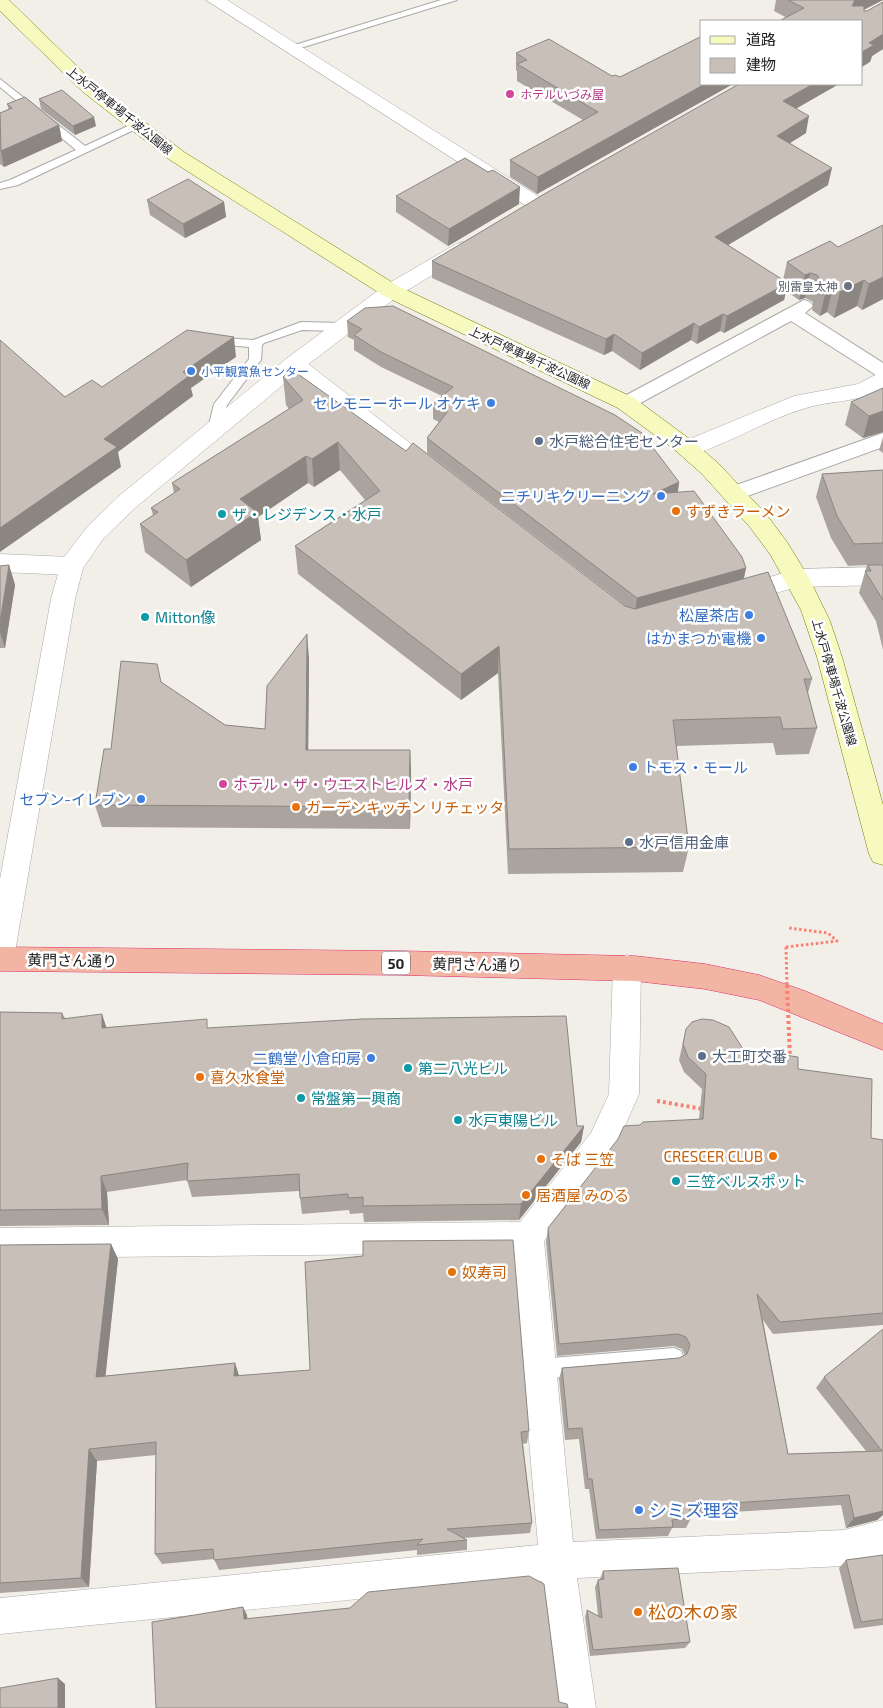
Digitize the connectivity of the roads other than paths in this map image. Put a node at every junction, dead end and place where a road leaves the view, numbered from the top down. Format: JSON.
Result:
{"nodes":[{"id":1,"x":0,"y":0,"type":"edge"},
{"id":2,"x":214,"y":0,"type":"edge"},
{"id":3,"x":452,"y":0,"type":"edge"},
{"id":4,"x":290,"y":48,"type":"junction"},
{"id":5,"x":0,"y":82,"type":"edge"},
{"id":6,"x":136,"y":126,"type":"junction"},
{"id":7,"x":84,"y":151,"type":"junction"},
{"id":8,"x":0,"y":186,"type":"edge"},
{"id":9,"x":537,"y":204,"type":"edge"},
{"id":10,"x":478,"y":239,"type":"edge"},
{"id":11,"x":391,"y":291,"type":"junction"},
{"id":12,"x":341,"y":327,"type":"junction"},
{"id":13,"x":206,"y":339,"type":"edge"},
{"id":14,"x":256,"y":344,"type":"junction"},
{"id":15,"x":294,"y":364,"type":"junction"},
{"id":16,"x":883,"y":371,"type":"edge"},
{"id":17,"x":883,"y":378,"type":"edge"},
{"id":18,"x":626,"y":403,"type":"junction"},
{"id":19,"x":215,"y":429,"type":"junction"},
{"id":20,"x":883,"y":440,"type":"edge"},
{"id":21,"x":688,"y":448,"type":"junction"},
{"id":22,"x":443,"y":480,"type":"edge"},
{"id":23,"x":735,"y":493,"type":"junction"},
{"id":24,"x":0,"y":563,"type":"edge"},
{"id":25,"x":71,"y":566,"type":"junction"},
{"id":26,"x":883,"y":576,"type":"edge"},
{"id":27,"x":797,"y":578,"type":"junction"},
{"id":28,"x":717,"y":601,"type":"edge"},
{"id":29,"x":883,"y":854,"type":"edge"},
{"id":30,"x":0,"y":959,"type":"edge"},
{"id":31,"x":627,"y":967,"type":"junction"},
{"id":32,"x":883,"y":1037,"type":"edge"},
{"id":33,"x":528,"y":1237,"type":"junction"},
{"id":34,"x":0,"y":1243,"type":"edge"},
{"id":35,"x":674,"y":1358,"type":"edge"},
{"id":36,"x":540,"y":1370,"type":"junction"},
{"id":37,"x":883,"y":1538,"type":"edge"},
{"id":38,"x":557,"y":1560,"type":"junction"},
{"id":39,"x":0,"y":1616,"type":"edge"},
{"id":40,"x":577,"y":1708,"type":"edge"}],
"edges":[{"from":1,"to":6,"type":"main road","name":"上水戸停車場千波公園線"},
{"from":2,"to":4,"type":"street"},
{"from":3,"to":4,"type":"lane"},
{"from":4,"to":9,"type":"street"},
{"from":5,"to":7,"type":"lane"},
{"from":6,"to":7,"type":"lane"},
{"from":6,"to":11,"type":"main road","name":"上水戸停車場千波公園線"},
{"from":7,"to":8,"type":"lane"},
{"from":10,"to":11,"type":"street"},
{"from":11,"to":12,"type":"street"},
{"from":11,"to":18,"type":"main road","name":"上水戸停車場千波公園線"},
{"from":12,"to":14,"type":"lane"},
{"from":12,"to":15,"type":"street"},
{"from":13,"to":14,"type":"lane"},
{"from":14,"to":19,"type":"lane"},
{"from":15,"to":19,"type":"street"},
{"from":15,"to":22,"type":"street"},
{"from":16,"to":18,"type":"street"},
{"from":17,"to":21,"type":"street"},
{"from":18,"to":21,"type":"main road","name":"上水戸停車場千波公園線"},
{"from":19,"to":25,"type":"street"},
{"from":20,"to":23,"type":"street"},
{"from":21,"to":23,"type":"main road","name":"上水戸停車場千波公園線"},
{"from":23,"to":27,"type":"main road","name":"上水戸停車場千波公園線"},
{"from":24,"to":25,"type":"street"},
{"from":25,"to":30,"type":"street"},
{"from":26,"to":27,"type":"street"},
{"from":27,"to":28,"type":"street"},
{"from":27,"to":29,"type":"main road","name":"上水戸停車場千波公園線"},
{"from":30,"to":31,"type":"highway","name":"黄門さん通り","number":"50"},
{"from":31,"to":32,"type":"highway","name":"黄門さん通り","number":"50"},
{"from":31,"to":33,"type":"street"},
{"from":33,"to":34,"type":"street"},
{"from":33,"to":36,"type":"street"},
{"from":35,"to":36,"type":"lane"},
{"from":36,"to":38,"type":"street"},
{"from":37,"to":38,"type":"street"},
{"from":38,"to":39,"type":"street"},
{"from":38,"to":40,"type":"street"}]}
